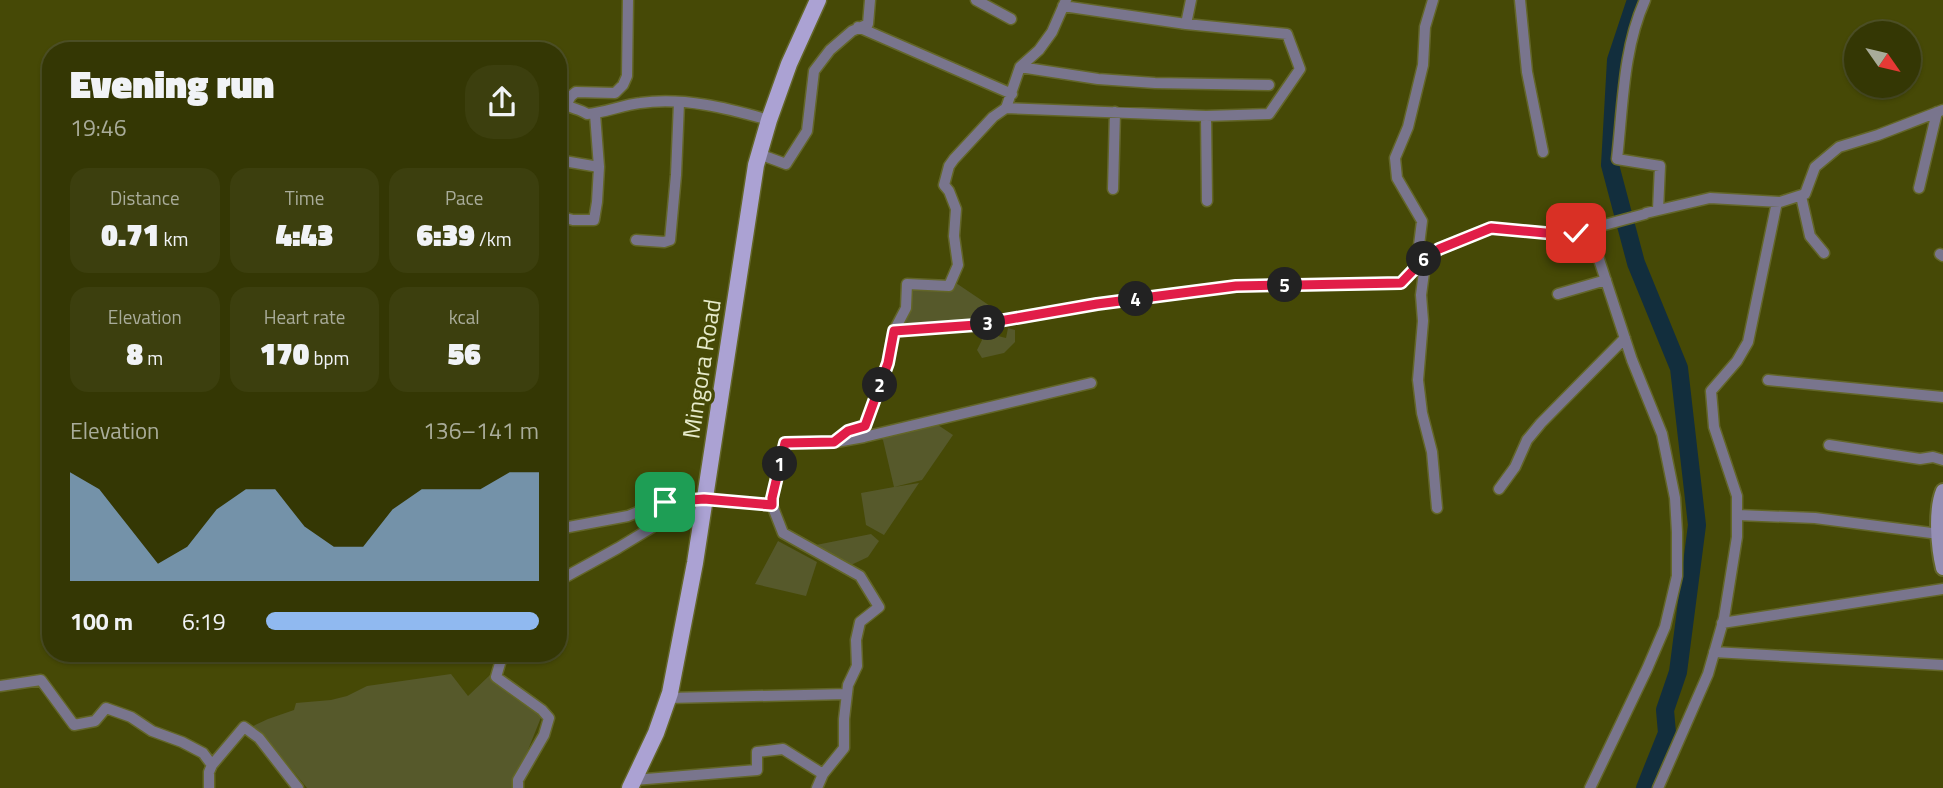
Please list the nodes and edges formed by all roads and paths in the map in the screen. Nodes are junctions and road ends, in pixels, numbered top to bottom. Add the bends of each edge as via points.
1 (628, 0) edge
2 (817, 0) edge
3 (870, 0) edge
4 (976, 0) edge
5 (1191, 0) edge
6 (1433, 0) edge
7 (1520, 0) edge
8 (1644, 0) edge
9 (1065, 3) edge
10 (1011, 19) dead end
11 (1186, 24) junction
12 (858, 27) junction
13 (1020, 67) junction
14 (1269, 85) dead end
15 (1012, 93) junction
16 (567, 103) edge
17 (680, 103) junction
18 (567, 106) edge
19 (1006, 108) junction
20 (1940, 111) edge
21 (1115, 112) junction
22 (595, 114) junction
23 (1206, 116) junction
24 (769, 120) junction
25 (1543, 152) dead end
26 (760, 154) junction
27 (567, 162) edge
28 (599, 167) junction
29 (1919, 188) dead end
30 (1113, 189) dead end
31 (1801, 196) junction
32 (1207, 201) dead end
33 (1777, 202) junction
34 (1658, 210) junction
35 (567, 218) edge
36 (1592, 228) junction
37 (636, 240) dead end
38 (1824, 253) dead end
39 (1426, 257) junction
40 (1605, 280) junction
41 (1558, 295) dead end
42 (894, 331) junction
43 (1625, 338) junction
44 (1768, 380) dead end
45 (1091, 383) dead end
46 (1943, 397) edge
47 (834, 442) junction
48 (1829, 445) dead end
49 (1943, 460) edge
50 (1499, 488) dead end
51 (1943, 491) edge
52 (704, 499) junction
53 (665, 502) junction
54 (772, 505) junction
55 (1437, 508) dead end
56 (1738, 514) junction
57 (567, 527) edge
58 (1939, 534) junction
59 (1943, 568) edge
60 (567, 576) edge
61 (1943, 589) edge
62 (1723, 623) junction
63 (1714, 652) junction
64 (500, 662) edge
65 (1943, 664) edge
66 (0, 686) edge
67 (847, 694) junction
68 (668, 698) junction
69 (212, 765) junction
70 (823, 774) junction
71 (632, 784) edge
72 (209, 788) edge
73 (298, 788) edge
74 (518, 788) edge
75 (817, 788) edge
76 (1590, 788) edge
77 (1658, 788) edge

1 - 16 street via 623,85 615,93 576,92
2 - 24 main road, Mingora Road
3 - 12 street via 868,23
4 - 10 street
5 - 11 street
6 - 39 street via 1425,27 1423,65 1408,127 1395,158 1396,178 1422,221 1419,245
7 - 25 street via 1527,72
8 - 34 street via 1629,51 1617,159 1660,166
9 - 11 street
9 - 13 street via 1052,32
11 - 23 street via 1287,34 1300,69 1269,114
12 - 15 street
12 - 26 street via 830,50 814,71 807,131 786,164
13 - 14 street via 1098,79
13 - 15 street
15 - 19 street
17 - 22 street via 640,103
17 - 24 street via 728,108
17 - 37 street via 670,240
18 - 22 street
19 - 21 street
19 - 42 street via 949,166 944,185 956,209 958,264 949,286 906,284 906,308
20 - 29 street
20 - 31 street via 1839,146 1815,167
21 - 23 street
21 - 30 street
22 - 28 street
23 - 32 street
24 - 26 main road, Mingora Road
26 - 52 main road, Mingora Road
27 - 28 street
28 - 35 street via 594,220
31 - 33 street
31 - 38 street via 1810,236
33 - 34 street via 1710,198
33 - 56 street via 1748,342 1711,391 1714,427 1737,496
34 - 36 street
36 - 39 street via 1567,235 1491,228
36 - 40 street
39 - 42 street via 1401,283 1236,286 976,325
39 - 55 street via 1418,380
40 - 41 street
40 - 43 street
42 - 47 street via 888,363 865,426
43 - 50 street via 1541,423
43 - 76 street via 1662,434 1670,469 1677,521 1677,576 1665,627
44 - 46 street
45 - 47 street
47 - 54 street via 785,443
48 - 49 street
51 - 58 main road
52 - 53 street
52 - 54 street
52 - 68 main road, Mingora Road
53 - 57 street via 628,516
53 - 60 street via 651,528
54 - 67 street via 783,533 860,576 879,607 860,621 857,666
56 - 58 street via 1815,518
56 - 62 street
58 - 59 main road
61 - 62 street
62 - 63 street
63 - 65 street
63 - 77 street
64 - 74 street via 496,677 549,718
66 - 69 street via 41,680 74,725 95,721 106,708 203,753
67 - 68 street
67 - 70 street via 844,748
68 - 71 main road, Mingora Road
69 - 72 street
69 - 73 street via 244,727 267,747
70 - 71 street via 783,749 757,752 757,770
70 - 75 street

